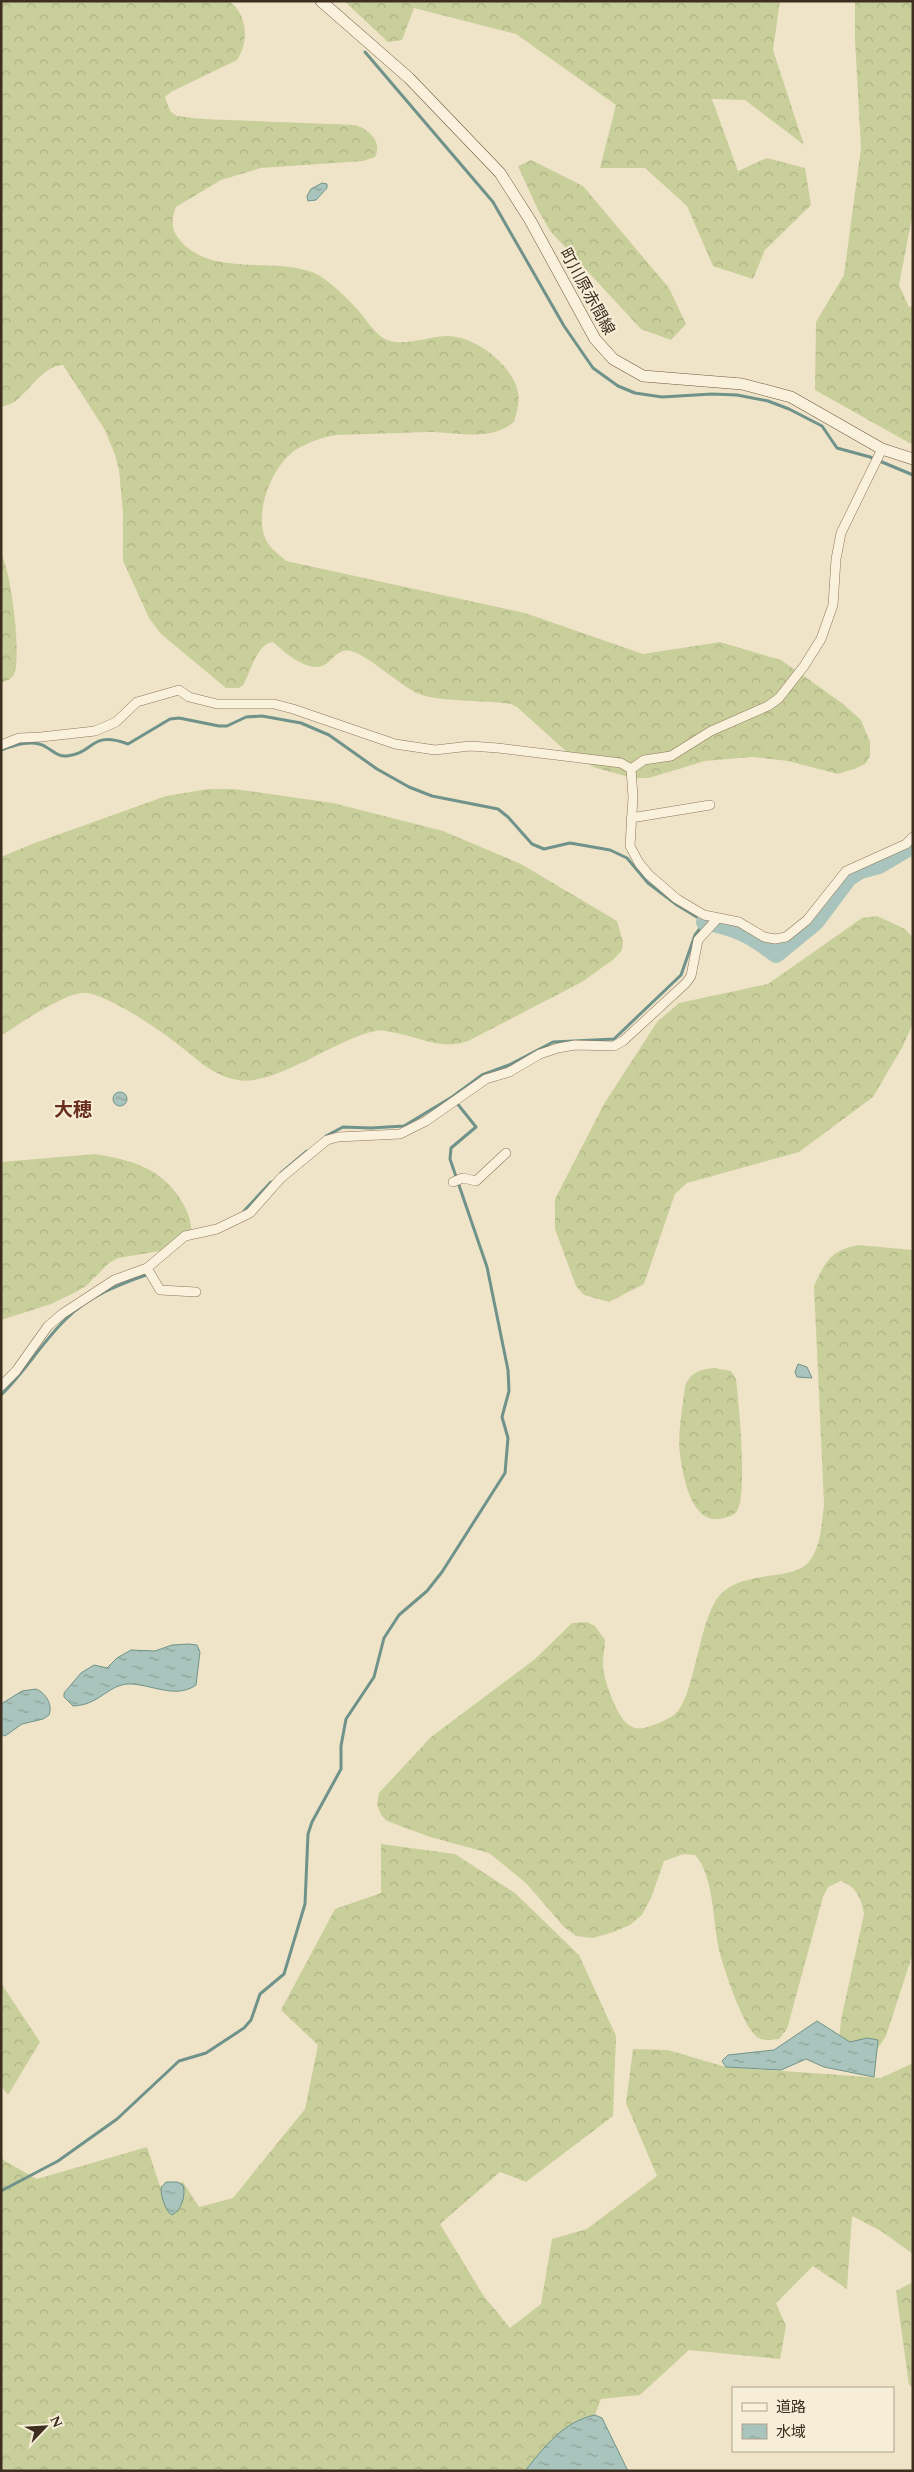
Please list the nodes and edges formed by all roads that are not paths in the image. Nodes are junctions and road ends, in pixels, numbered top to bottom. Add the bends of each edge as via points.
1 (321, 1) edge
2 (882, 449) junction
3 (913, 460) edge
4 (1, 745) edge
5 (631, 769) junction
6 (710, 805) dead end
7 (631, 818) junction
8 (913, 837) edge
9 (718, 918) junction
10 (506, 1153) dead end
11 (453, 1182) dead end
12 (147, 1268) junction
13 (196, 1292) dead end
14 (1, 1386) edge

1 - 2 main road, 町川原赤間線 via 409,78 500,174 530,220 595,339 613,359 643,376 742,384 791,397
2 - 3 main road, 町川原赤間線
2 - 5 street via 841,533 833,605 822,639 779,698 711,731 671,756 644,760
4 - 5 street via 19,738 95,730 116,722 137,702 179,690 189,697 217,704 274,704 395,744 435,750 470,746 498,748 607,760
5 - 7 street
6 - 7 street
7 - 9 street via 630,846 649,875 677,899 704,915
8 - 9 street via 906,844 846,871 807,920 786,937 764,937 739,922
9 - 12 street via 698,940 691,976 686,983 614,1046 575,1045 540,1054 509,1072 486,1079 426,1121 400,1134 327,1140 281,1178 250,1213 217,1228 185,1236
10 - 11 street via 476,1181 463,1178
12 - 13 street via 160,1290
12 - 14 street via 114,1280 56,1319

